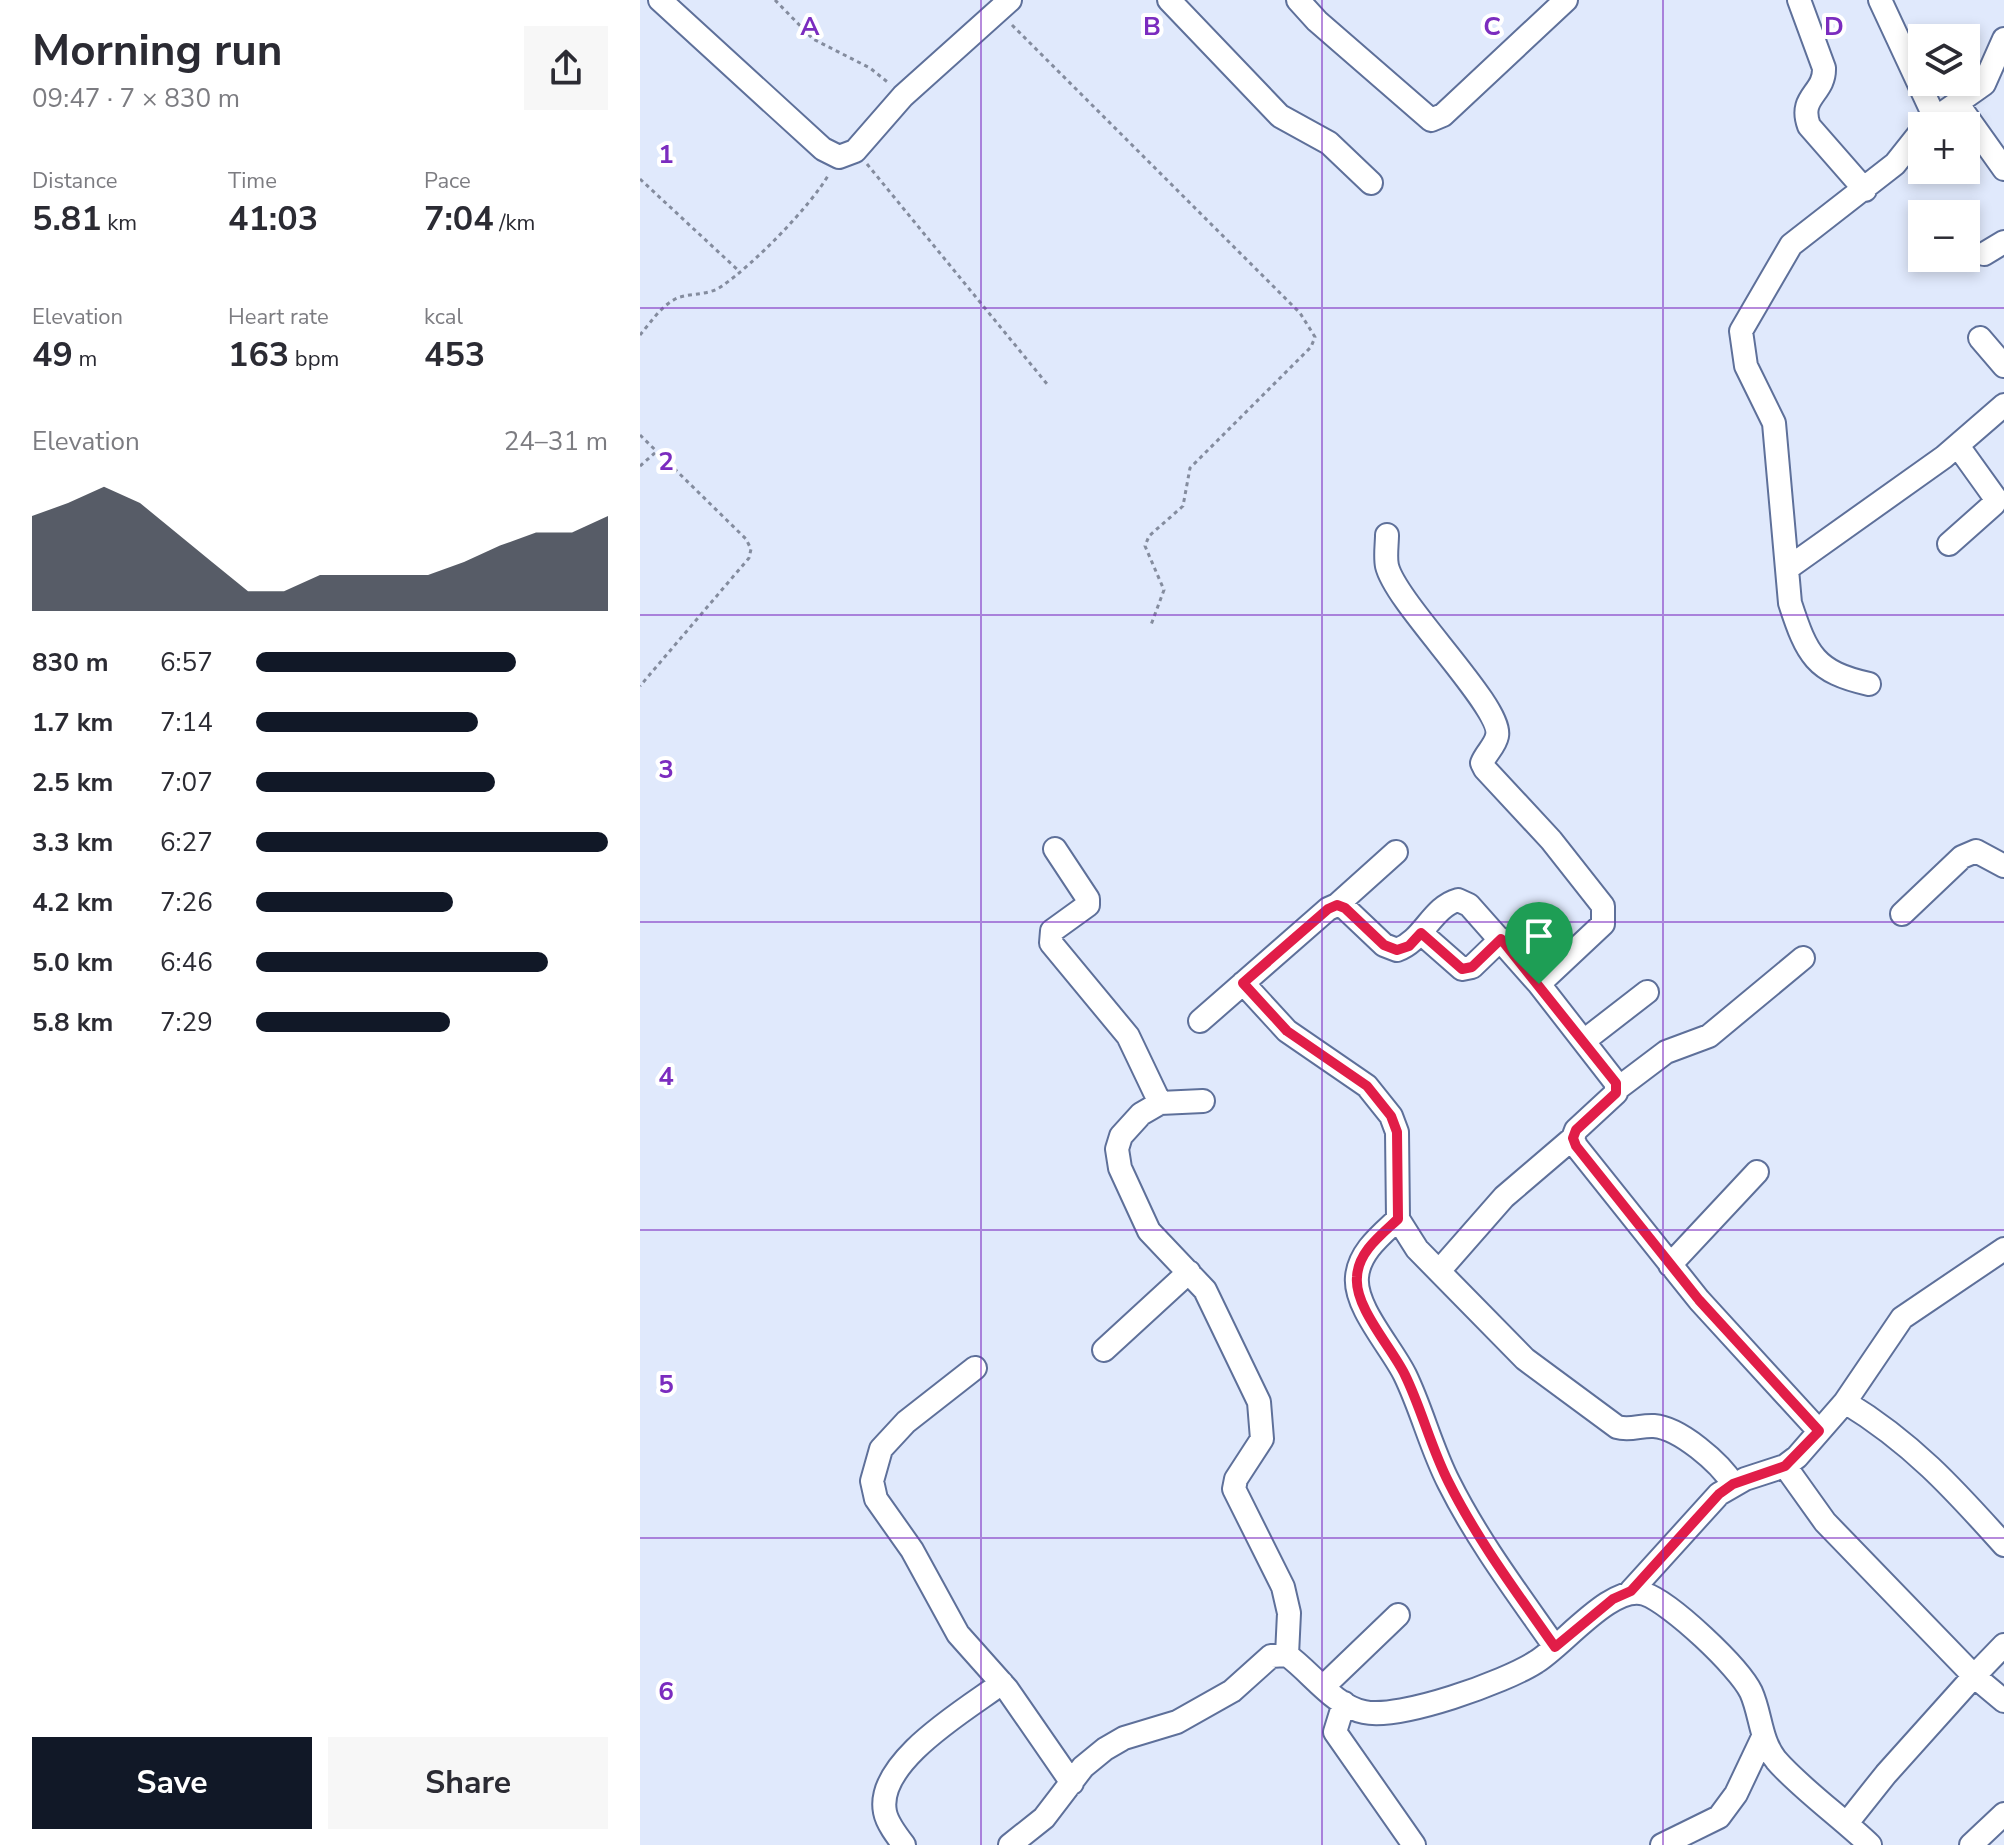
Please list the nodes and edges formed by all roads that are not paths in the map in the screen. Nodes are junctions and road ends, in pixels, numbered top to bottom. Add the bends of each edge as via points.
1 (660, 0) edge
2 (1169, 0) edge
3 (1298, 0) edge
4 (1566, 0) edge
5 (1799, 0) edge
6 (1880, 0) edge
7 (1004, 5) edge
8 (2004, 39) edge
9 (1994, 79) edge
10 (1957, 103) junction
11 (1922, 112) edge
12 (1944, 112) edge
13 (1908, 148) edge
14 (2004, 169) edge
15 (1371, 183) dead end
16 (1865, 190) junction
17 (2004, 242) edge
18 (1984, 254) dead end
19 (1980, 338) dead end
20 (2004, 366) edge
21 (2004, 405) edge
22 (1958, 446) junction
23 (1387, 535) dead end
24 (1949, 544) dead end
25 (1788, 568) junction
26 (1869, 684) dead end
27 (1055, 849) dead end
28 (1396, 852) dead end
29 (2004, 866) edge
30 (1337, 905) junction
31 (1902, 914) dead end
32 (1421, 933) junction
33 (1501, 939) junction
34 (1803, 958) dead end
35 (1243, 983) junction
36 (1539, 984) junction
37 (1647, 992) dead end
38 (1200, 1021) dead end
39 (1585, 1040) junction
40 (1617, 1089) junction
41 (1203, 1101) dead end
42 (1160, 1103) junction
43 (1573, 1138) junction
44 (1757, 1172) dead end
45 (1398, 1219) junction
46 (2004, 1249) edge
47 (1670, 1265) junction
48 (1439, 1271) junction
49 (1189, 1272) junction
50 (1104, 1350) dead end
51 (975, 1368) dead end
52 (1845, 1402) junction
53 (1819, 1431) junction
54 (1785, 1466) junction
55 (1733, 1484) junction
56 (2004, 1545) edge
57 (1631, 1591) junction
58 (1398, 1615) dead end
59 (2004, 1645) edge
60 (1555, 1647) junction
61 (1287, 1655) junction
62 (1974, 1676) junction
63 (1002, 1683) junction
64 (1324, 1686) junction
65 (2004, 1701) edge
66 (1344, 1703) junction
67 (1763, 1737) junction
68 (1072, 1783) junction
69 (2004, 1814) edge
70 (1847, 1823) junction
71 (904, 1845) edge
72 (1010, 1845) edge
73 (1414, 1845) edge
74 (1662, 1845) edge
75 (1870, 1845) edge
76 (1971, 1845) edge

1 - 7 street via 823,149 847,154
2 - 15 street via 1280,116 1329,143
3 - 4 street via 1431,120 1443,115
5 - 16 street via 1825,76 1805,106 1805,115
6 - 11 street
8 - 9 street
9 - 10 street
10 - 12 street
10 - 14 street
13 - 16 street
16 - 25 street via 1791,245 1741,331 1746,366 1774,423
17 - 18 street
19 - 20 street
21 - 22 street
22 - 24 street via 1996,499
22 - 25 street
23 - 36 street via 1387,566 1399,588 1497,728 1482,763 1485,769 1603,906 1603,924
25 - 26 street via 1790,603 1819,664 1837,677
27 - 42 street via 1088,905 1052,931 1051,943 1128,1036
28 - 30 street
29 - 31 street via 1976,851 1962,857
30 - 32 street via 1397,950
30 - 35 street
32 - 33 street via 1462,969 1472,967
32 - 33 street via 1448,903 1458,900
33 - 36 street
34 - 40 street via 1709,1036 1666,1052
35 - 38 street
35 - 45 street via 1287,1031 1367,1086 1391,1116 1397,1132
36 - 39 street
37 - 39 street
39 - 40 street
40 - 43 street
41 - 42 street
42 - 49 street via 1121,1136 1120,1168 1149,1231
43 - 47 street
43 - 48 street via 1504,1197
44 - 47 street
45 - 48 street
45 - 60 street via 1359,1264 1360,1298 1404,1372 1433,1450 1470,1524
46 - 52 street via 1902,1318
47 - 53 street
48 - 55 street via 1525,1359 1617,1427 1651,1425 1670,1431 1712,1458
49 - 50 street
49 - 61 street via 1218,1310 1259,1402 1262,1439 1234,1489 1283,1587 1289,1613
51 - 63 street via 892,1436 881,1449 872,1481 885,1514 912,1550 958,1634
52 - 53 street
52 - 56 street via 1909,1445
53 - 54 street
54 - 55 street
54 - 62 street via 1825,1522
55 - 57 street via 1703,1509
57 - 60 street via 1613,1599
57 - 67 street via 1663,1605 1735,1669 1749,1689
58 - 64 street
59 - 62 street
60 - 66 street via 1514,1674 1434,1703 1384,1714
61 - 64 street
61 - 68 street via 1271,1656 1232,1691 1177,1722 1105,1749
62 - 65 street
62 - 70 street
63 - 68 street
63 - 71 street via 906,1757 893,1773 885,1813
64 - 66 street
66 - 73 street via 1335,1732
67 - 70 street via 1777,1761
67 - 74 street via 1719,1817
68 - 72 street via 1044,1818
69 - 76 street
70 - 75 street

